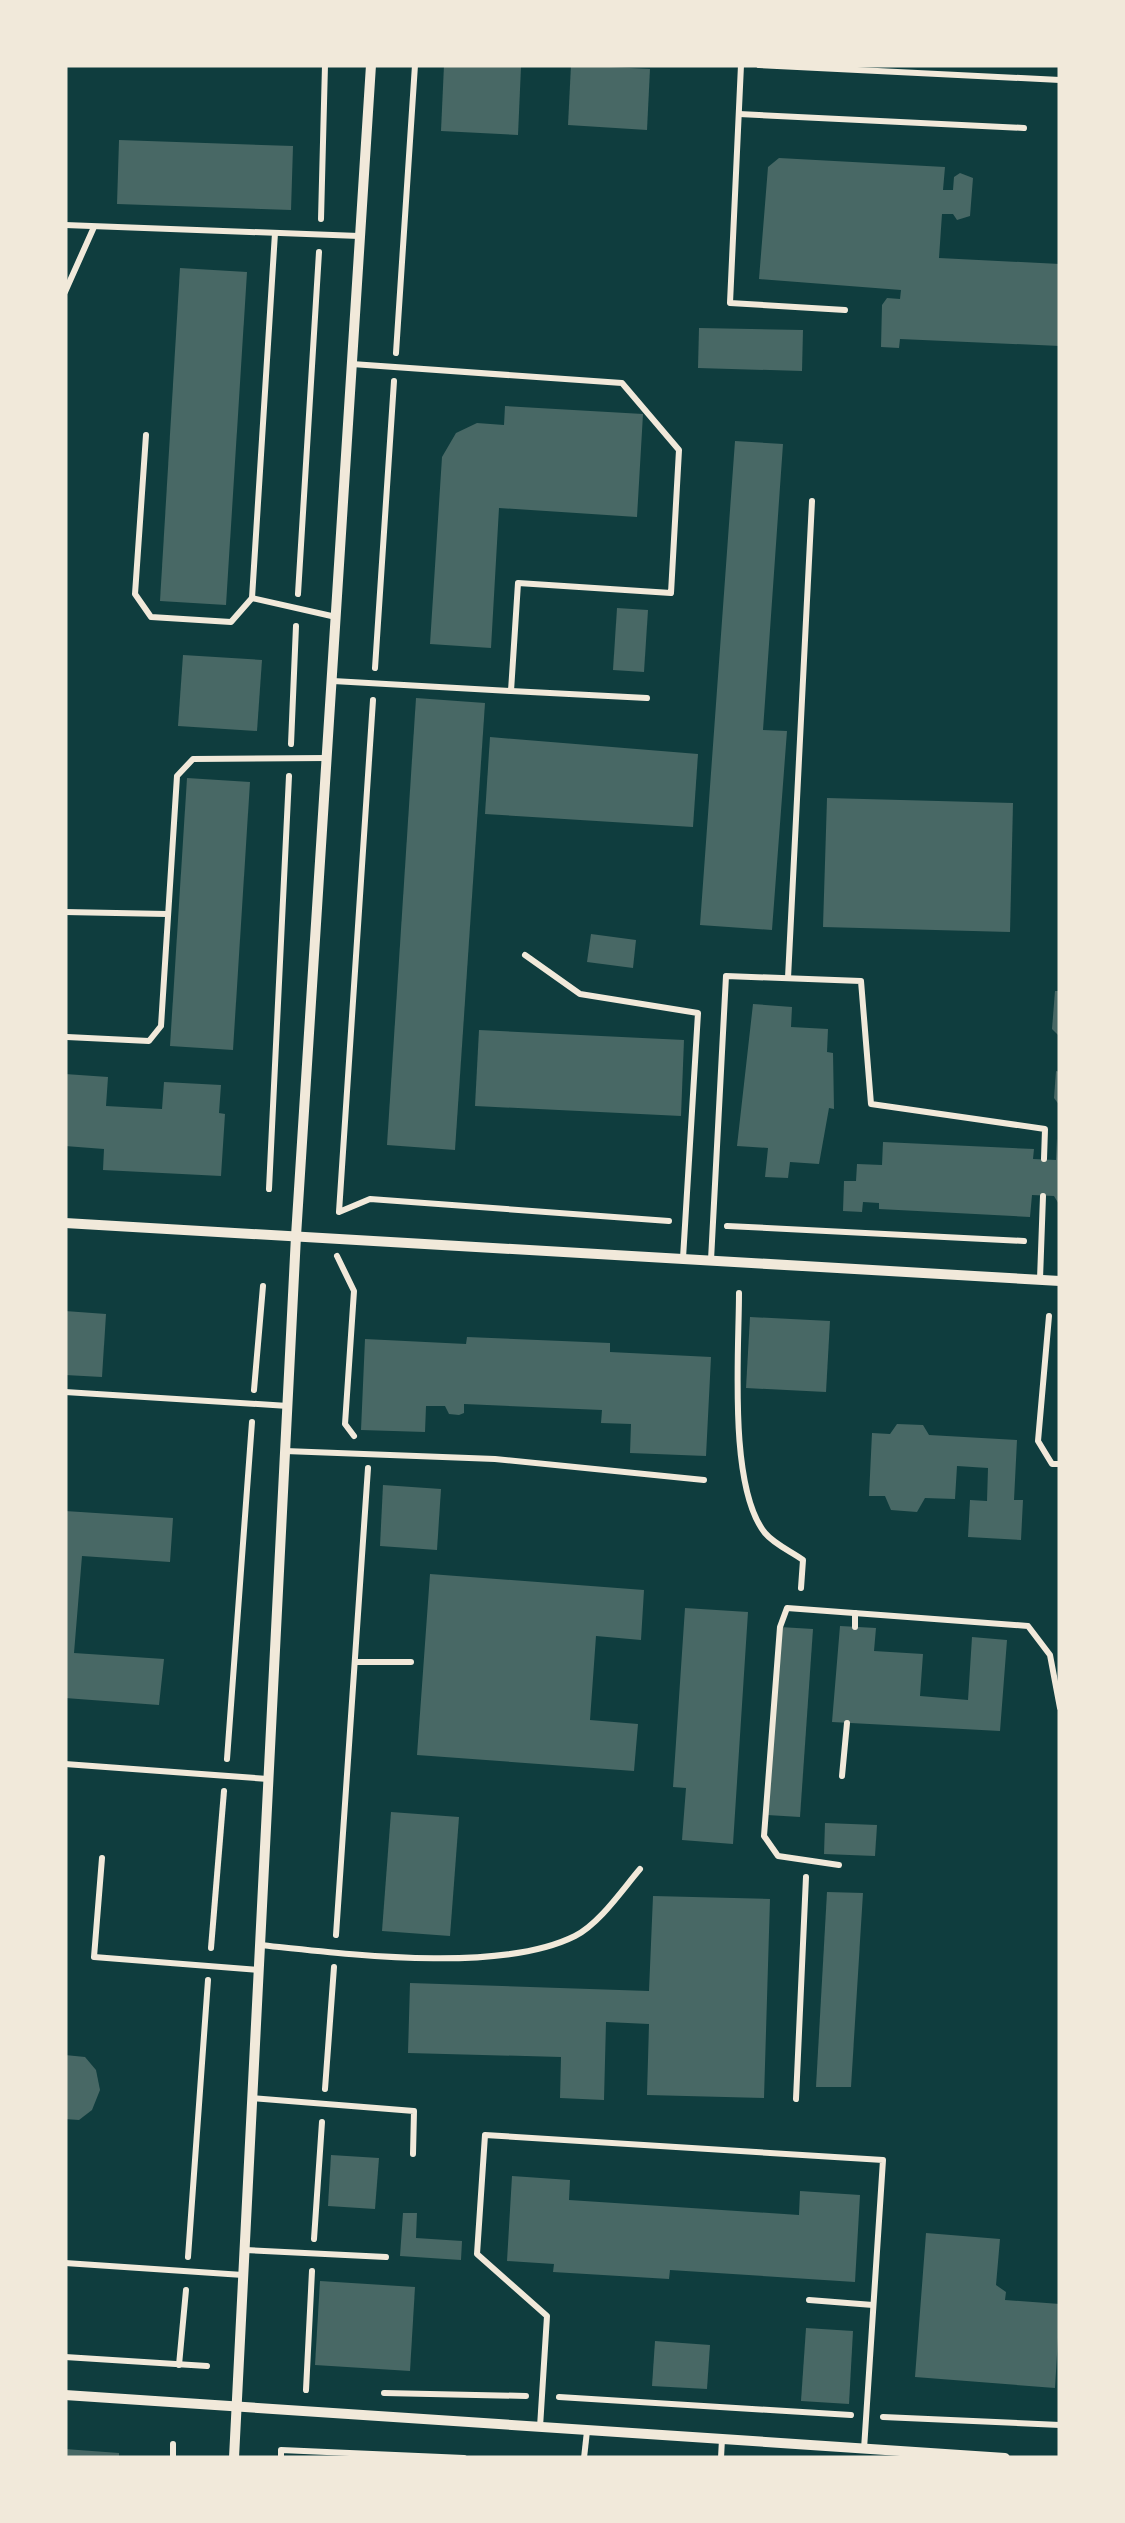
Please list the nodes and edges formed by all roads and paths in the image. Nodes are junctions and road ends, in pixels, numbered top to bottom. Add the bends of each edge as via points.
1 (325, 65) edge
2 (370, 65) edge
3 (415, 65) edge
4 (744, 65) edge
5 (1060, 80) edge
6 (739, 114) junction
7 (1024, 128) dead end
8 (65, 226) edge
9 (94, 226) junction
10 (275, 233) junction
11 (320, 234) junction
12 (360, 236) junction
13 (65, 292) edge
14 (845, 310) dead end
15 (352, 364) junction
16 (395, 367) junction
17 (146, 435) dead end
18 (812, 501) dead end
19 (252, 598) junction
20 (298, 608) junction
21 (336, 617) junction
22 (332, 681) junction
23 (374, 683) junction
24 (510, 691) junction
25 (647, 698) dead end
26 (290, 758) junction
27 (326, 758) junction
28 (65, 912) edge
29 (167, 914) junction
30 (525, 955) dead end
31 (788, 978) junction
32 (67, 1037) edge
33 (1044, 1159) dead end
34 (269, 1189) dead end
35 (1043, 1196) dead end
36 (338, 1212) dead end
37 (65, 1223) edge
38 (296, 1236) junction
39 (337, 1255) dead end
40 (683, 1258) junction
41 (711, 1260) junction
42 (1040, 1279) junction
43 (1060, 1280) edge
44 (263, 1286) dead end
45 (739, 1293) dead end
46 (1049, 1316) dead end
47 (65, 1392) edge
48 (253, 1404) junction
49 (288, 1406) junction
50 (285, 1450) junction
51 (369, 1454) junction
52 (1060, 1464) edge
53 (704, 1480) dead end
54 (801, 1588) dead end
55 (856, 1613) junction
56 (854, 1627) dead end
57 (355, 1662) junction
58 (411, 1662) dead end
59 (1060, 1708) edge
60 (846, 1723) dead end
61 (65, 1764) edge
62 (842, 1776) dead end
63 (225, 1777) junction
64 (269, 1780) junction
65 (102, 1858) dead end
66 (806, 1861) junction
67 (839, 1865) dead end
68 (640, 1869) dead end
69 (260, 1946) junction
70 (335, 1952) junction
71 (209, 1966) junction
72 (259, 1970) junction
73 (252, 2098) junction
74 (796, 2099) dead end
75 (324, 2104) junction
76 (413, 2154) dead end
77 (245, 2250) junction
78 (313, 2253) junction
79 (386, 2257) dead end
80 (65, 2263) edge
81 (187, 2271) junction
82 (243, 2275) junction
83 (809, 2300) dead end
84 (873, 2304) junction
85 (65, 2357) edge
86 (179, 2365) junction
87 (207, 2366) dead end
88 (323, 2391) dead end
89 (382, 2392) dead end
90 (65, 2395) edge
91 (542, 2396) junction
92 (237, 2407) junction
93 (866, 2416) junction
94 (1060, 2425) edge
95 (540, 2427) junction
96 (587, 2430) junction
97 (722, 2439) junction
98 (173, 2444) dead end
99 (864, 2448) junction
100 (172, 2458) edge
101 (234, 2458) edge
102 (281, 2458) edge
103 (464, 2458) edge
104 (584, 2458) edge
105 (721, 2458) edge
106 (1004, 2458) edge

1 - 11 path
2 - 12 street
3 - 16 path
4 - 5 path
4 - 6 lane
6 - 7 lane
6 - 14 lane via 730,304
8 - 9 lane
9 - 10 lane
9 - 13 lane
10 - 11 lane
10 - 19 lane
11 - 12 lane
11 - 20 path
12 - 15 street
15 - 16 lane
15 - 21 street
16 - 23 path
16 - 24 lane via 622,383 679,450 671,593 518,583
17 - 19 lane via 136,594 150,617 230,622
18 - 31 lane
19 - 20 lane
20 - 21 lane
20 - 26 path
21 - 22 street
22 - 23 lane
22 - 27 street
23 - 24 lane
23 - 36 path
24 - 25 lane
26 - 27 lane
26 - 29 lane via 193,759 177,776
26 - 34 path
27 - 38 street
28 - 29 lane
29 - 32 lane via 162,1026 149,1041
30 - 40 lane via 580,994 698,1013
31 - 33 lane via 861,981 870,1104 1046,1129
31 - 41 lane via 726,976
35 - 42 lane
37 - 38 street
38 - 40 street
38 - 49 street
39 - 51 path via 354,1290 344,1424
40 - 41 street
41 - 42 street
42 - 43 street
44 - 48 path
45 - 54 path via 738,1420 748,1496 765,1533 804,1560
46 - 52 path via 1038,1441 1052,1464
47 - 48 lane
48 - 49 lane
48 - 63 path
49 - 50 street
50 - 51 lane
50 - 64 street
51 - 53 lane
51 - 57 path
55 - 56 lane
55 - 59 lane via 1028,1626 1050,1655
55 - 66 lane via 787,1608 780,1627 764,1836 778,1856
57 - 58 path
57 - 70 path
60 - 62 lane
61 - 63 lane
63 - 64 lane
63 - 71 path
64 - 69 street
65 - 71 lane via 94,1957
66 - 67 lane
66 - 74 path
68 - 70 lane via 580,1934 536,1952
69 - 70 lane
69 - 72 street
70 - 75 path
71 - 72 lane
71 - 81 path
72 - 73 street
73 - 75 lane
73 - 77 street
75 - 76 lane via 414,2111
75 - 78 path
77 - 78 lane
77 - 82 street
78 - 79 lane
78 - 88 path via 303,2390
80 - 81 lane
81 - 82 lane
81 - 86 path
82 - 92 street
83 - 84 lane
84 - 91 lane via 883,2160 484,2135 477,2254 547,2316
84 - 93 lane
85 - 86 path
86 - 87 path
89 - 91 path
90 - 92 street
91 - 93 path
91 - 95 lane
92 - 95 street
92 - 101 street
93 - 94 path
93 - 99 lane
95 - 96 street
96 - 97 street
96 - 104 lane
97 - 99 street
97 - 105 lane
98 - 100 path
99 - 106 street
102 - 103 path via 282,2450

